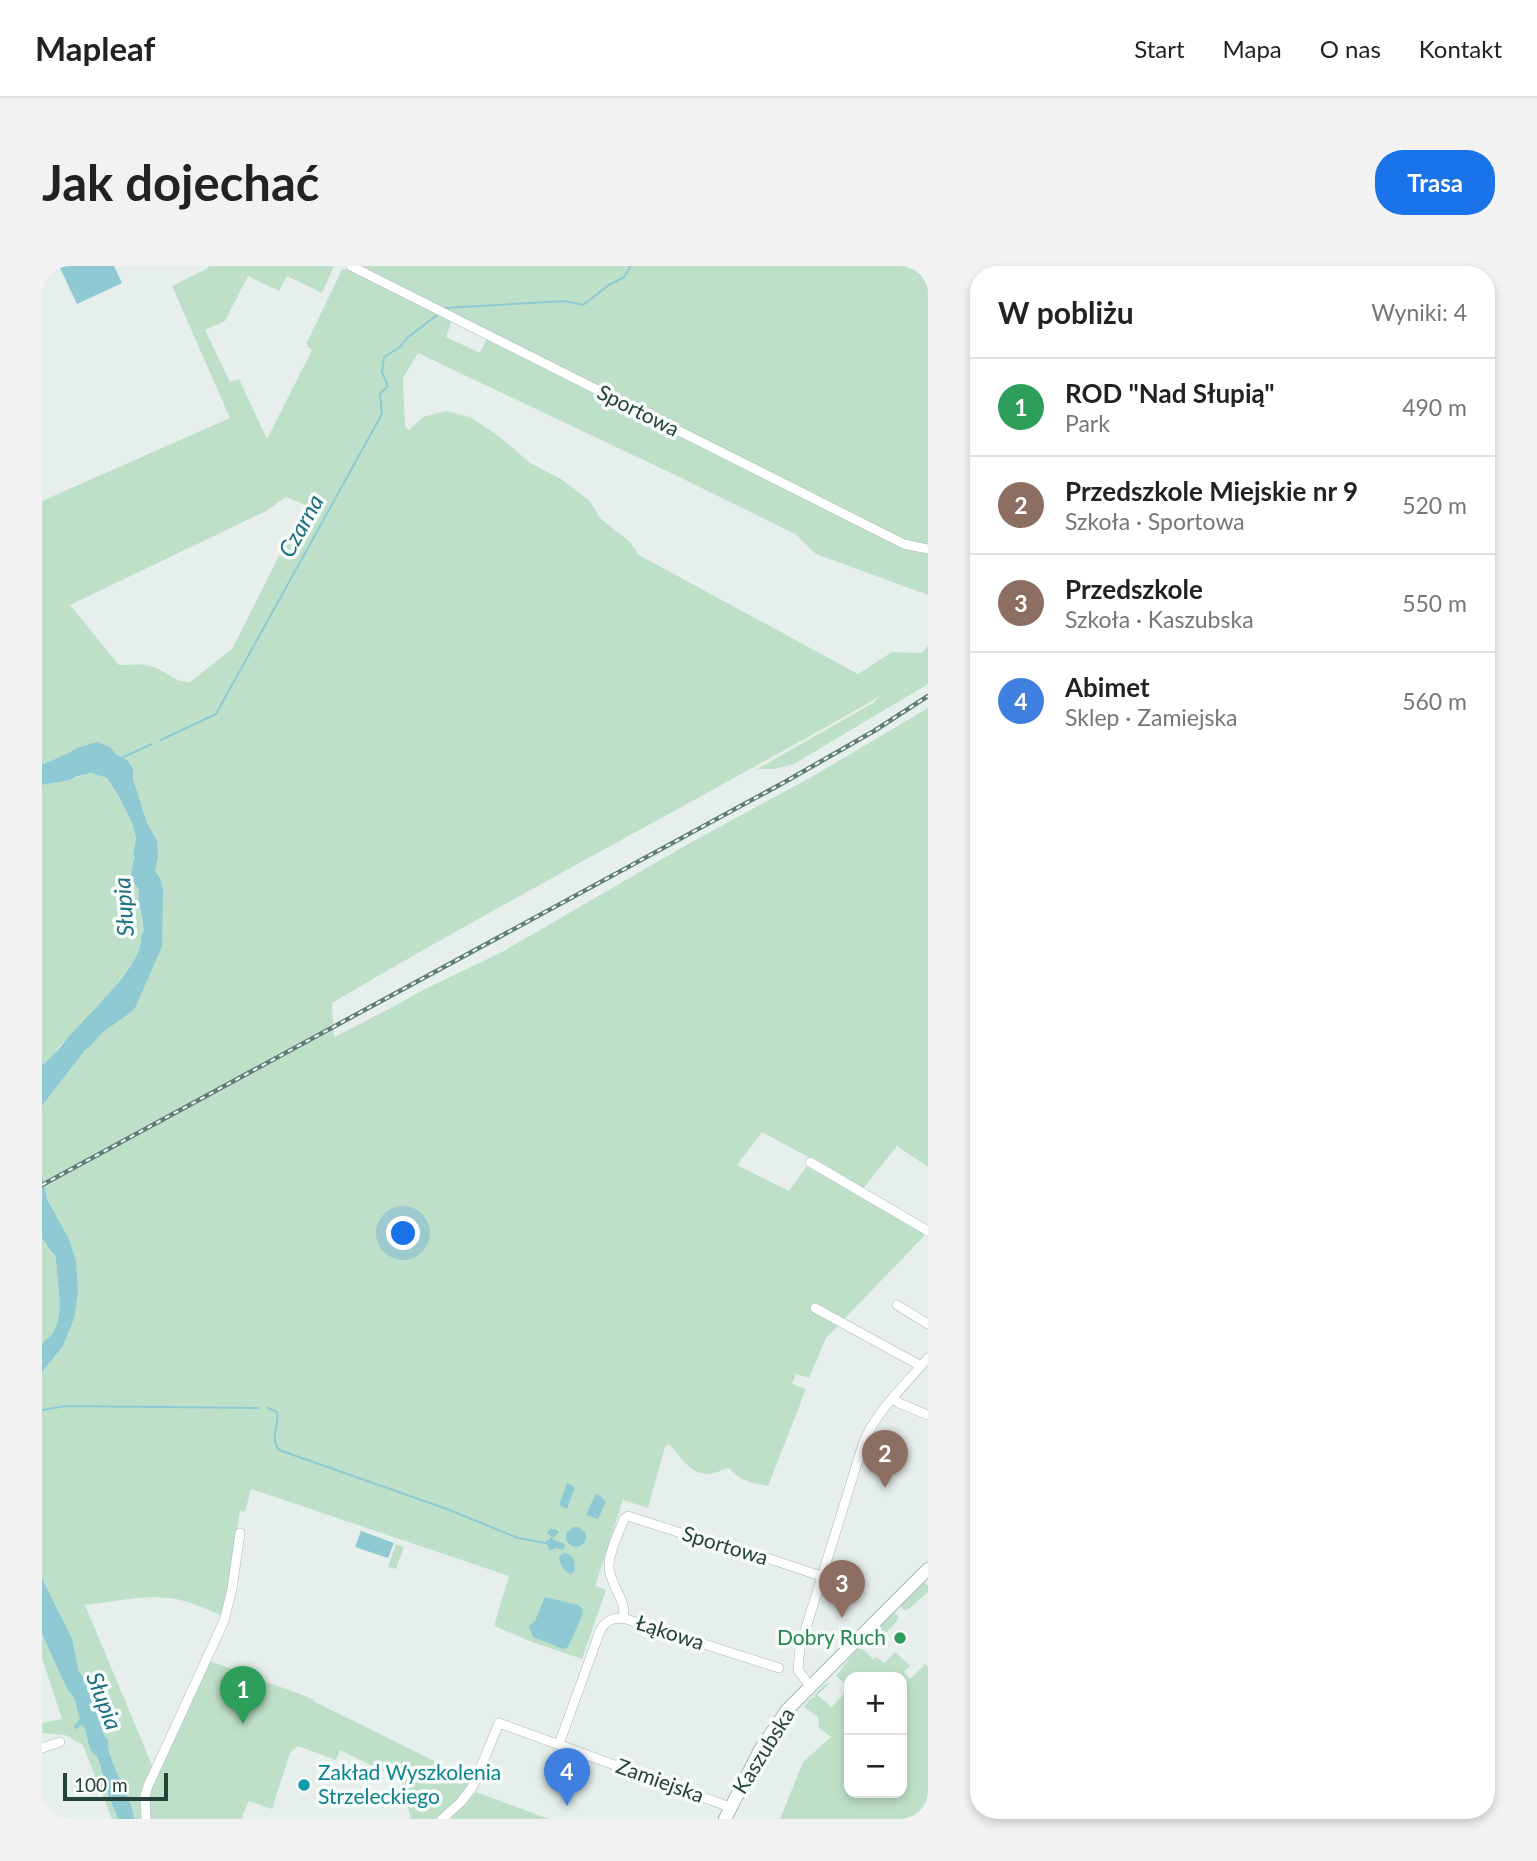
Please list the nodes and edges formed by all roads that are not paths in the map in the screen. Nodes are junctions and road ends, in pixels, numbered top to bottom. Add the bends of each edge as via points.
1 (351, 266) edge
2 (928, 549) edge
3 (810, 1162) dead end
4 (928, 1231) edge
5 (897, 1306) dead end
6 (815, 1308) dead end
7 (928, 1324) edge
8 (925, 1362) edge
9 (893, 1398) junction
10 (928, 1415) edge
11 (240, 1533) dead end
12 (928, 1569) edge
13 (821, 1576) junction
14 (623, 1618) junction
15 (779, 1668) dead end
16 (810, 1686) junction
17 (60, 1742) dead end
18 (559, 1744) junction
19 (42, 1748) edge
20 (727, 1813) edge
21 (146, 1819) edge
22 (442, 1819) edge

1 - 2 street, Sportowa via 904,544
3 - 4 street
5 - 7 street
6 - 8 street
8 - 9 street
9 - 10 street
9 - 13 street via 867,1434
11 - 21 street via 223,1621 148,1786
12 - 16 main road, Kaszubska
13 - 14 street, Sportowa via 628,1516 608,1568 625,1611
13 - 16 street via 797,1659 798,1670
14 - 15 street, Łąkowa
14 - 18 street, Łąkowa via 611,1619 600,1631
16 - 20 main road, Kaszubska via 760,1750
17 - 19 street
18 - 20 street, Zamiejska
18 - 22 street, Zamiejska via 499,1723 473,1786

